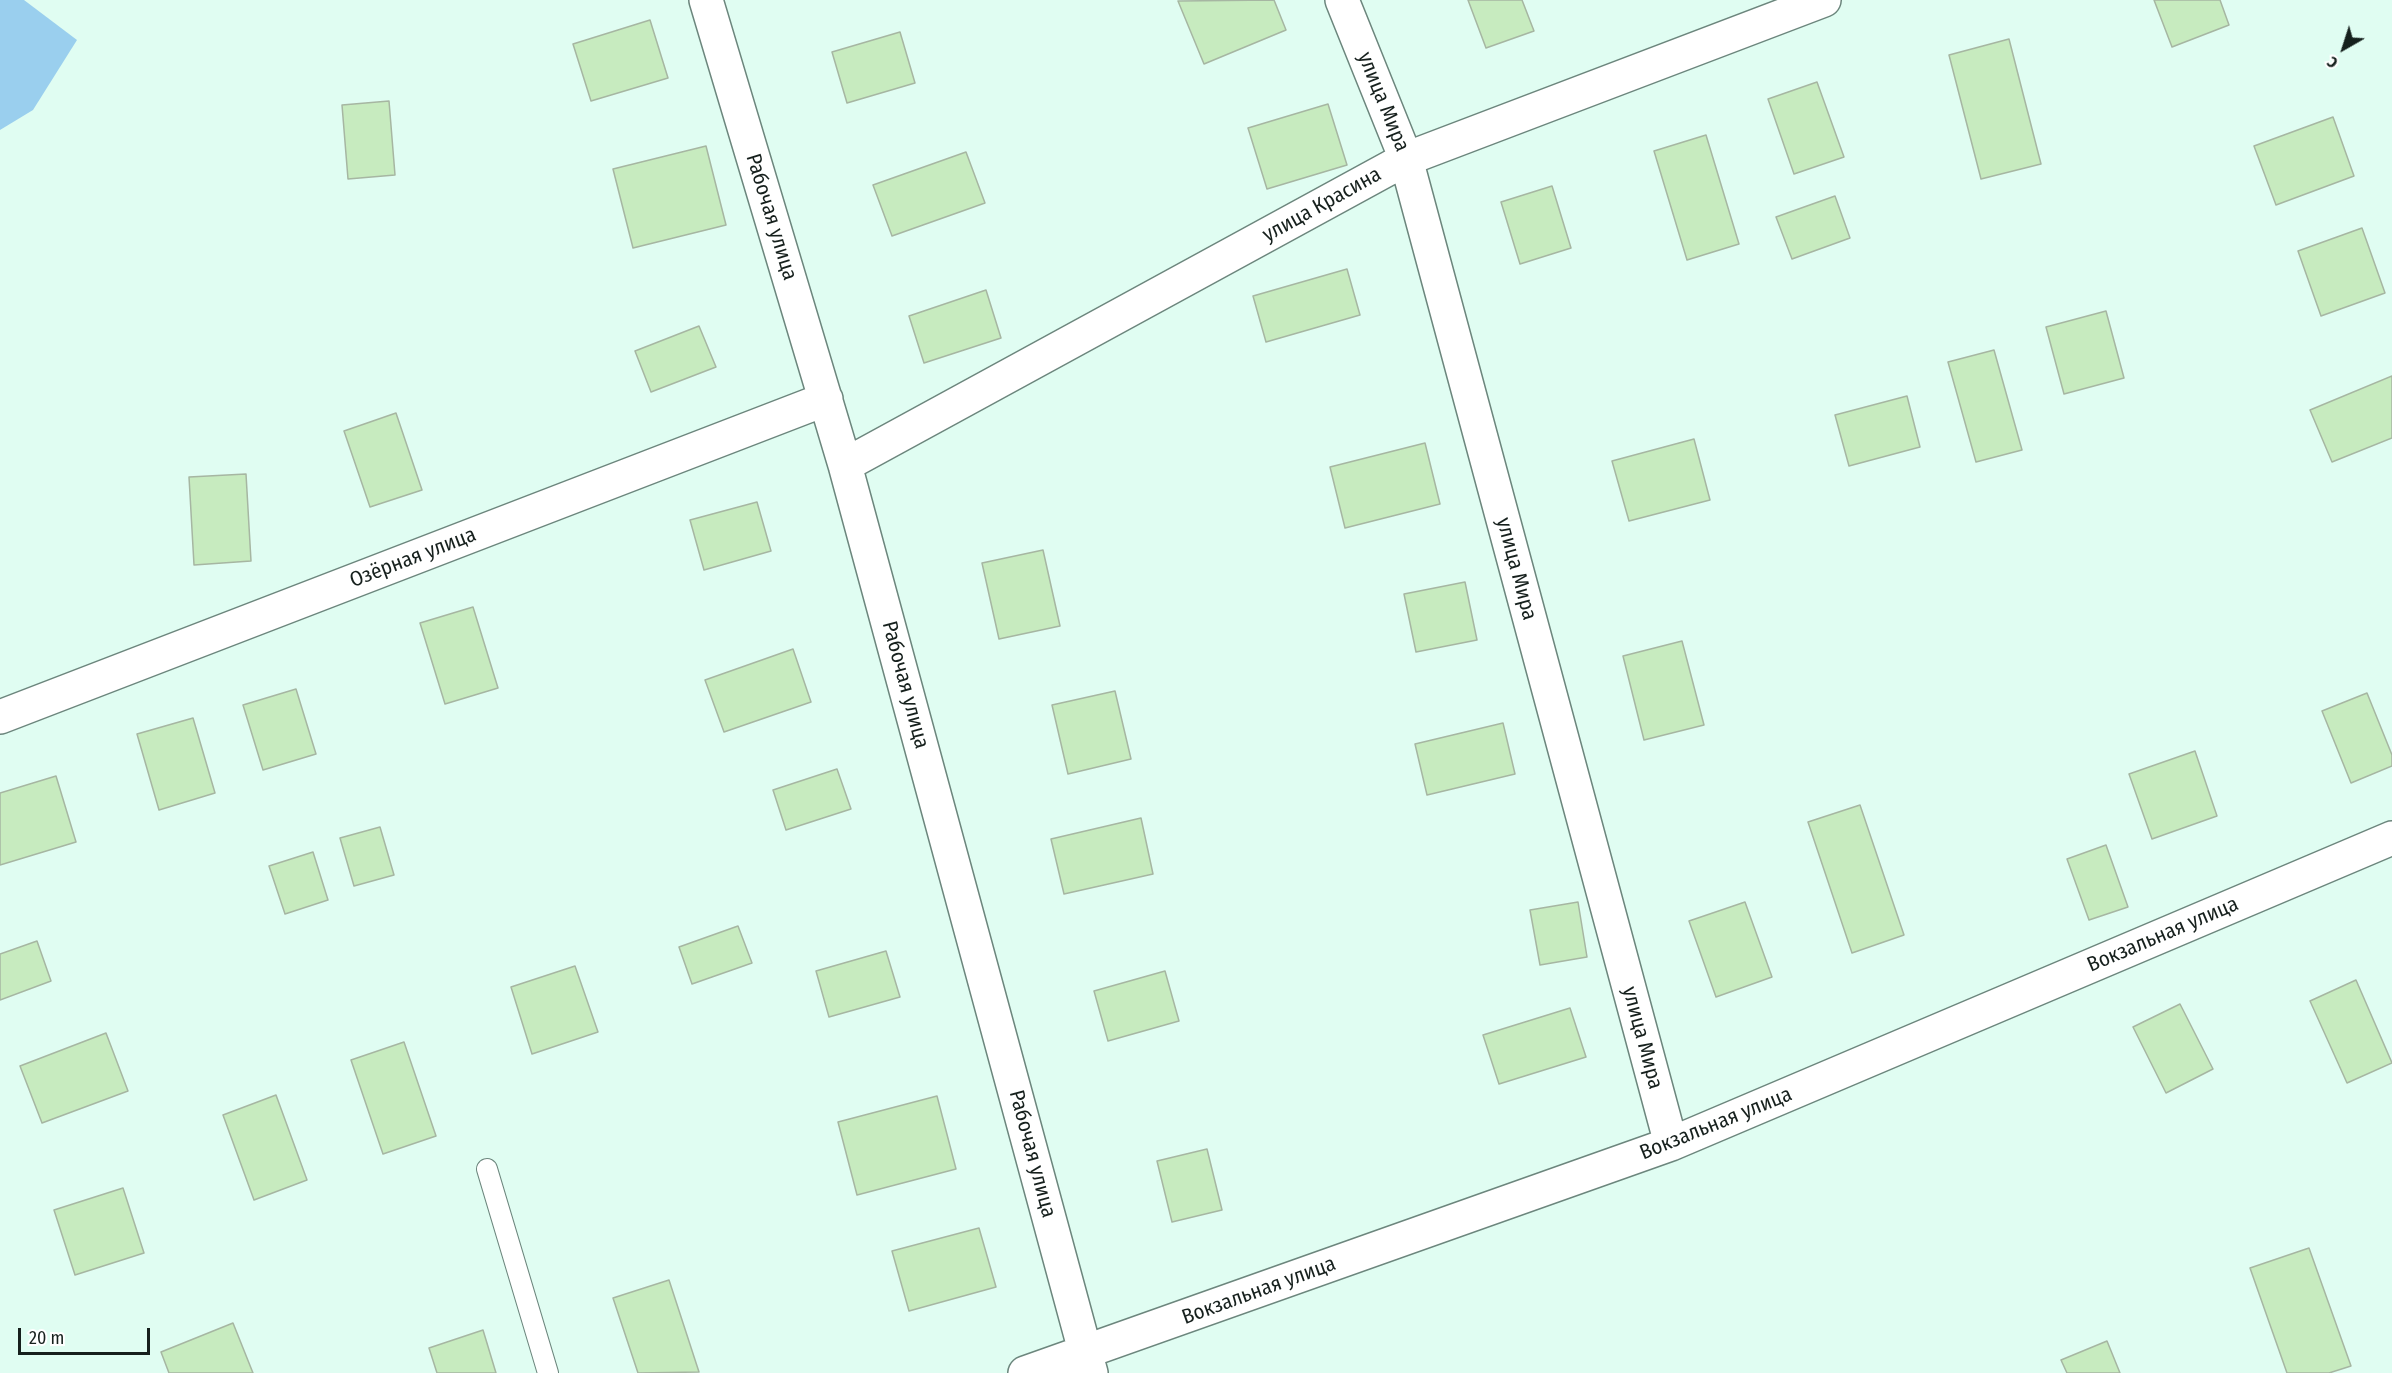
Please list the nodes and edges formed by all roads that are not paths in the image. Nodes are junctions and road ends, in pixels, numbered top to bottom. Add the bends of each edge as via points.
1 (706, 0) edge
2 (1342, 0) edge
3 (1824, 0) edge
4 (1406, 159) junction
5 (826, 399) junction
6 (845, 465) junction
7 (0, 717) edge
8 (2392, 838) edge
9 (1671, 1144) junction
10 (487, 1169) dead end
11 (1088, 1363) edge
12 (548, 1373) edge
13 (1025, 1373) edge

1 - 5 street, Рабочая улица
2 - 4 street, улица Мира
3 - 4 street, улица Красина
4 - 6 street, улица Красина
4 - 9 street, улица Мира
5 - 6 street, Рабочая улица
5 - 7 street, Озёрная улица
6 - 11 street, Рабочая улица
8 - 9 street, Вокзальная улица
9 - 11 street, Вокзальная улица
10 - 12 lane
11 - 13 street, Вокзальная улица

